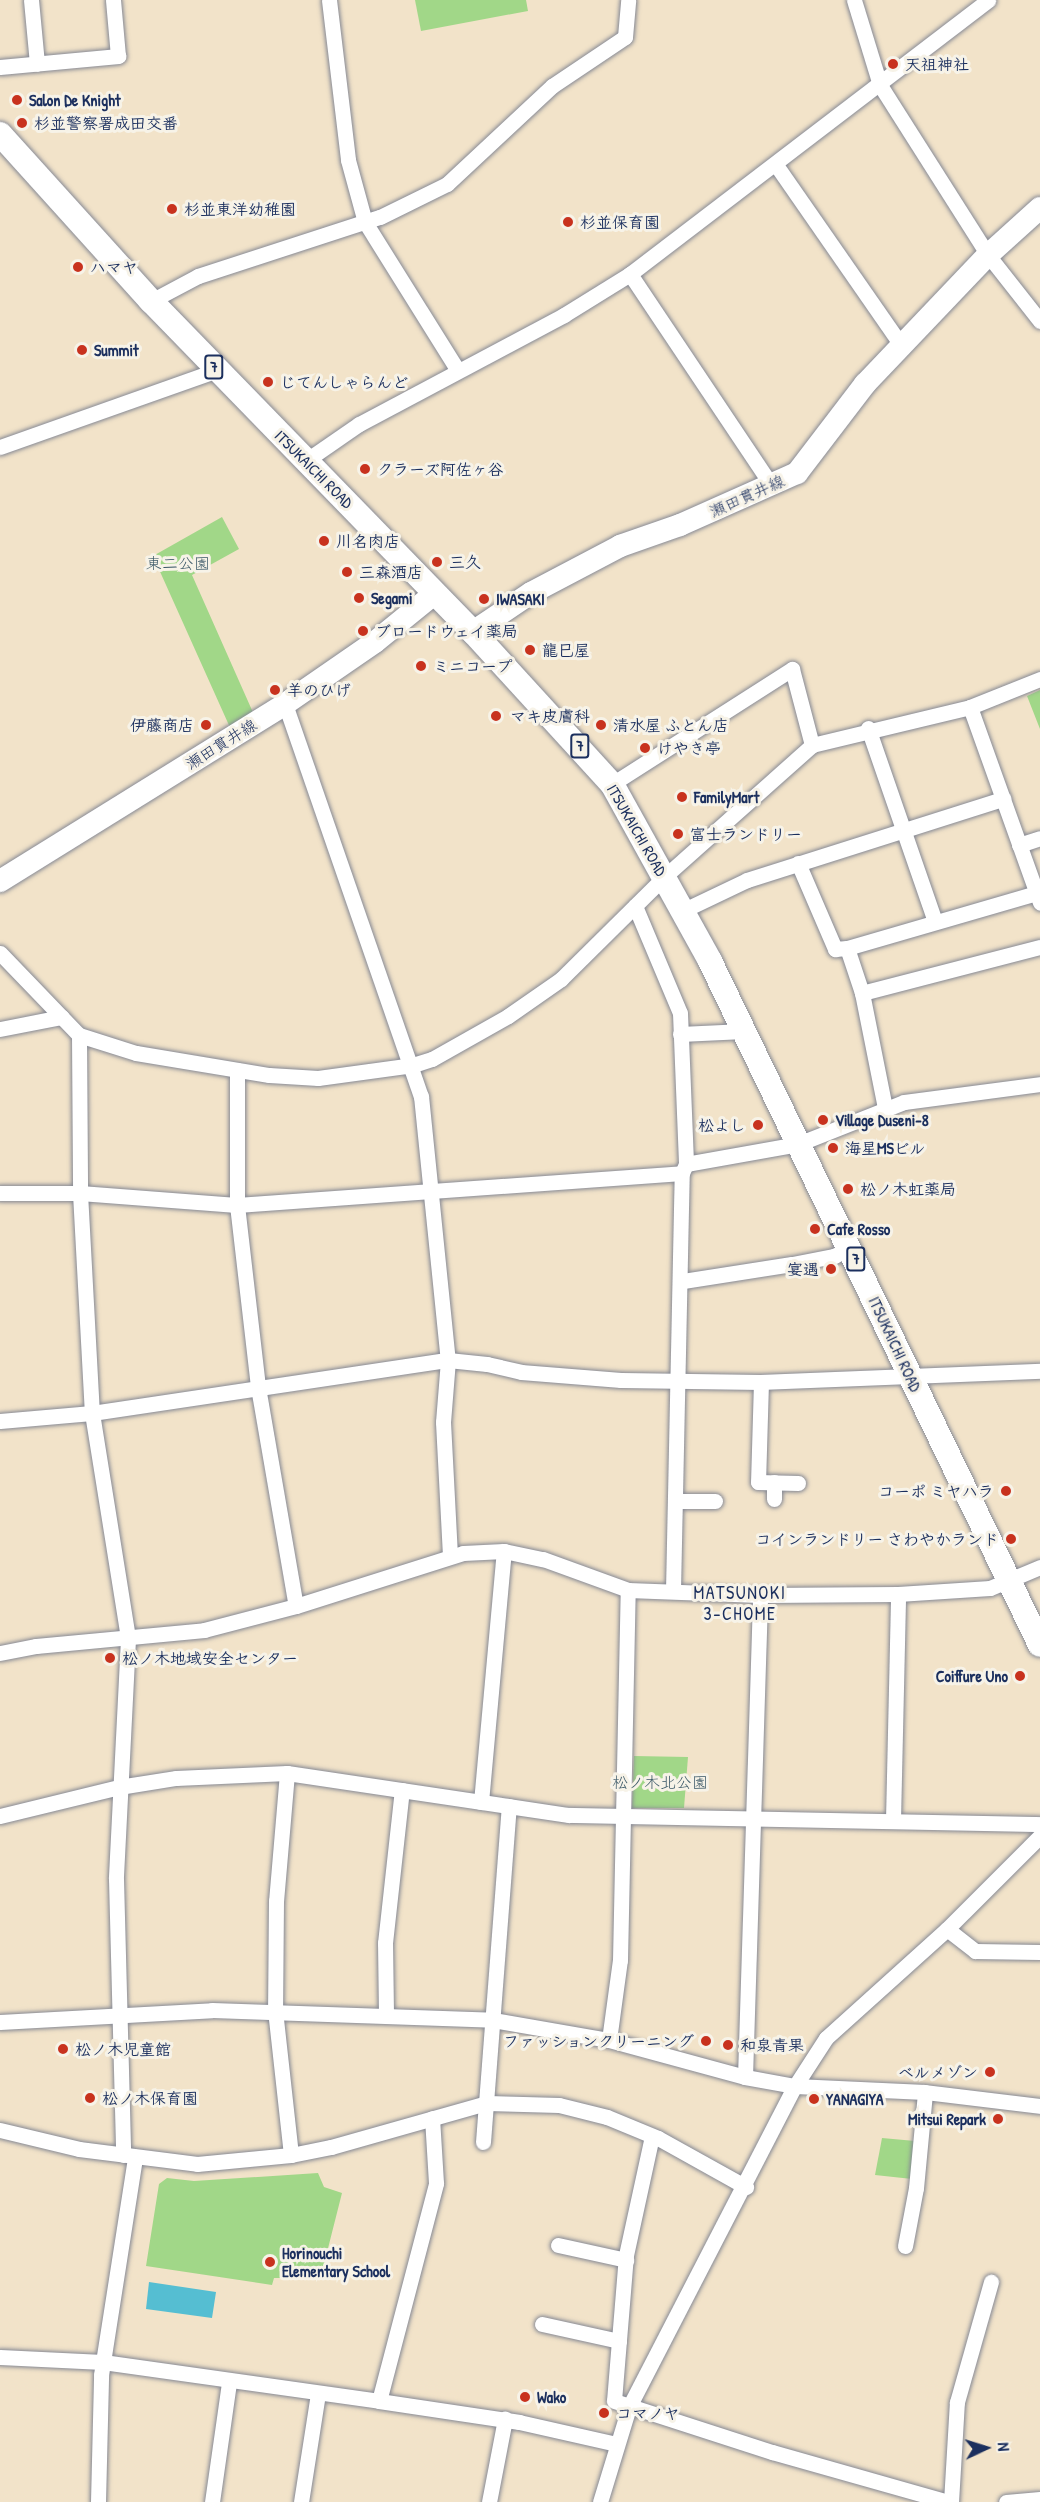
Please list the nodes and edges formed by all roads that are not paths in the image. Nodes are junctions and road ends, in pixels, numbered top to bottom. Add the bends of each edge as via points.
1 (31, 0) edge
2 (113, 0) edge
3 (329, 0) edge
4 (628, 0) edge
5 (854, 0) edge
6 (988, 0) edge
7 (37, 64) junction
8 (0, 67) edge
9 (880, 85) junction
10 (0, 134) edge
11 (776, 165) junction
12 (1040, 208) edge
13 (365, 222) junction
14 (988, 255) junction
15 (630, 274) junction
16 (151, 301) junction
17 (1040, 321) edge
18 (902, 346) junction
19 (457, 369) junction
20 (218, 370) junction
21 (0, 447) edge
22 (308, 460) junction
23 (772, 486) junction
24 (434, 594) junction
25 (473, 632) junction
26 (1040, 679) edge
27 (285, 704) junction
28 (970, 707) junction
29 (868, 728) junction
30 (812, 745) junction
31 (612, 784) junction
32 (1003, 799) junction
33 (903, 830) junction
34 (1040, 838) edge
35 (1019, 845) junction
36 (798, 863) junction
37 (664, 877) junction
38 (0, 881) edge
39 (1038, 898) edge
40 (635, 906) junction
41 (682, 911) junction
42 (935, 922) junction
43 (1040, 947) edge
44 (848, 948) junction
45 (0, 953) edge
46 (862, 993) junction
47 (62, 1017) junction
48 (0, 1029) edge
49 (744, 1031) junction
50 (680, 1034) junction
51 (78, 1035) junction
52 (413, 1065) junction
53 (237, 1070) junction
54 (1040, 1084) edge
55 (885, 1108) junction
56 (798, 1144) junction
57 (684, 1169) junction
58 (0, 1193) edge
59 (80, 1193) junction
60 (432, 1194) junction
61 (237, 1205) junction
62 (850, 1248) junction
63 (683, 1281) junction
64 (448, 1360) junction
65 (1040, 1371) edge
66 (909, 1373) junction
67 (680, 1381) junction
68 (760, 1382) junction
69 (258, 1387) junction
70 (92, 1413) junction
71 (0, 1421) edge
72 (774, 1482) junction
73 (798, 1484) dead end
74 (774, 1499) dead end
75 (677, 1501) junction
76 (715, 1501) dead end
77 (504, 1551) junction
78 (450, 1556) junction
79 (1040, 1567) edge
80 (1010, 1582) junction
81 (628, 1590) junction
82 (673, 1591) junction
83 (898, 1594) junction
84 (760, 1595) junction
85 (296, 1606) junction
86 (128, 1639) junction
87 (1040, 1645) edge
88 (0, 1653) edge
89 (287, 1773) junction
90 (119, 1787) junction
91 (402, 1790) junction
92 (481, 1802) junction
93 (509, 1806) junction
94 (0, 1816) edge
95 (624, 1817) junction
96 (754, 1819) junction
97 (893, 1820) junction
98 (1040, 1824) edge
99 (1038, 1843) edge
100 (947, 1929) junction
101 (1040, 1952) edge
102 (275, 2010) junction
103 (386, 2013) junction
104 (118, 2017) junction
105 (493, 2020) junction
106 (0, 2022) edge
107 (609, 2040) junction
108 (745, 2077) junction
109 (795, 2086) junction
110 (925, 2092) junction
111 (488, 2103) junction
112 (1040, 2106) edge
113 (432, 2118) junction
114 (0, 2130) edge
115 (652, 2136) junction
116 (483, 2142) dead end
117 (291, 2155) junction
118 (129, 2156) junction
119 (746, 2187) junction
120 (558, 2245) dead end
121 (905, 2246) dead end
122 (626, 2260) junction
123 (991, 2282) dead end
124 (542, 2324) dead end
125 (619, 2342) junction
126 (0, 2357) edge
127 (103, 2362) junction
128 (229, 2382) junction
129 (318, 2393) junction
130 (379, 2400) junction
131 (629, 2407) junction
132 (505, 2419) junction
133 (617, 2444) junction
134 (924, 2498) edge
135 (1040, 2499) edge
136 (98, 2502) edge
137 (212, 2502) edge
138 (300, 2502) edge
139 (489, 2502) edge
140 (600, 2502) edge
141 (950, 2502) edge
142 (1006, 2502) edge

1 - 7 street
2 - 7 street via 118,56
3 - 13 street via 348,160
4 - 13 street via 625,37 552,86 447,184
5 - 9 street
6 - 9 street
7 - 8 street
9 - 11 street
9 - 14 street
10 - 16 main road, ITSUKAICHI ROAD / 7
11 - 15 street
11 - 18 street
12 - 14 main road, 瀬田貫井線
13 - 16 street via 198,276
13 - 19 street
14 - 17 street
14 - 18 main road, 瀬田貫井線
15 - 19 street via 564,315
15 - 23 street
16 - 20 main road, ITSUKAICHI ROAD / 7
18 - 23 main road, 瀬田貫井線 via 865,384 797,473
19 - 22 street via 359,424
20 - 21 street
20 - 22 main road, ITSUKAICHI ROAD / 7
22 - 24 main road, ITSUKAICHI ROAD / 7
23 - 25 main road, 瀬田貫井線 via 620,546 531,593
24 - 25 main road, ITSUKAICHI ROAD / 7
24 - 27 main road, 瀬田貫井線 via 375,642
25 - 31 main road, ITSUKAICHI ROAD / 7
26 - 28 street
27 - 38 main road, 瀬田貫井線
27 - 52 street
28 - 29 street
28 - 32 street
29 - 30 street
29 - 33 street
30 - 31 street via 792,669
30 - 37 street
31 - 37 main road, ITSUKAICHI ROAD / 7
32 - 33 street
32 - 35 street
33 - 36 street
33 - 42 street
34 - 35 street
35 - 39 street
36 - 41 street via 747,880
36 - 44 street via 835,949
37 - 40 street
37 - 41 main road, ITSUKAICHI ROAD / 7
39 - 42 street
40 - 50 street via 680,1012
40 - 52 street via 598,946 538,997 432,1059
41 - 49 main road, ITSUKAICHI ROAD / 7
42 - 44 street
43 - 46 street
44 - 46 street
45 - 47 street
46 - 55 street
47 - 48 street
47 - 51 street
49 - 50 street
49 - 56 main road, ITSUKAICHI ROAD / 7
50 - 57 street
51 - 53 street via 136,1053
51 - 59 street
52 - 53 street via 318,1078
52 - 60 street via 424,1119
53 - 61 street
54 - 55 street via 904,1102
55 - 56 street
56 - 57 street
56 - 62 main road, ITSUKAICHI ROAD / 7
57 - 60 street
57 - 63 street
58 - 59 street
59 - 61 street
59 - 70 street
60 - 61 street
60 - 64 street
61 - 69 street
62 - 63 street via 834,1256
62 - 66 main road, ITSUKAICHI ROAD / 7
63 - 67 street
64 - 67 street via 521,1372
64 - 69 street
64 - 78 street via 443,1422
65 - 66 street
66 - 68 street
66 - 80 main road, ITSUKAICHI ROAD / 7
67 - 68 street
67 - 75 street
68 - 72 street via 758,1482
69 - 70 street
69 - 85 street
70 - 71 street
70 - 86 street
72 - 73 street
72 - 74 street
75 - 76 street
75 - 82 street
77 - 78 street
77 - 81 street via 543,1559
77 - 92 street
78 - 85 street
79 - 80 street
80 - 83 street via 990,1588
80 - 87 main road, ITSUKAICHI ROAD / 7
81 - 82 street
81 - 95 street
82 - 84 street
83 - 84 street
83 - 97 street
84 - 96 street
85 - 86 street via 204,1630
86 - 88 street via 36,1646
86 - 90 street
89 - 90 street via 220,1775
89 - 91 street
89 - 102 street via 276,1901
90 - 94 street
90 - 104 street
91 - 92 street
91 - 103 street via 385,1943
92 - 93 street
93 - 95 street
93 - 105 street
95 - 96 street
95 - 107 street via 620,1960
96 - 97 street
96 - 108 street
97 - 98 street
99 - 100 street
100 - 101 street via 975,1950
100 - 109 street via 826,2038
102 - 103 street
102 - 104 street
102 - 117 street
103 - 105 street
104 - 106 street
104 - 118 street
105 - 107 street
105 - 111 street
107 - 108 street
108 - 109 street
109 - 110 street
109 - 119 street
110 - 112 street
110 - 121 street via 916,2188
111 - 113 street
111 - 115 street via 559,2105 607,2117
111 - 116 street
113 - 117 street
113 - 130 street via 436,2183
114 - 118 street
115 - 119 street
115 - 122 street
117 - 118 street via 196,2164
118 - 127 street
119 - 131 street
120 - 122 street
122 - 125 street
123 - 141 street via 957,2402
124 - 125 street
125 - 131 street via 614,2400
126 - 127 street
127 - 128 street
127 - 136 street
128 - 129 street
128 - 137 street
129 - 130 street
129 - 138 street
130 - 132 street
131 - 133 street
131 - 134 street
132 - 133 street
132 - 139 street
133 - 140 street
134 - 141 street
135 - 142 street

